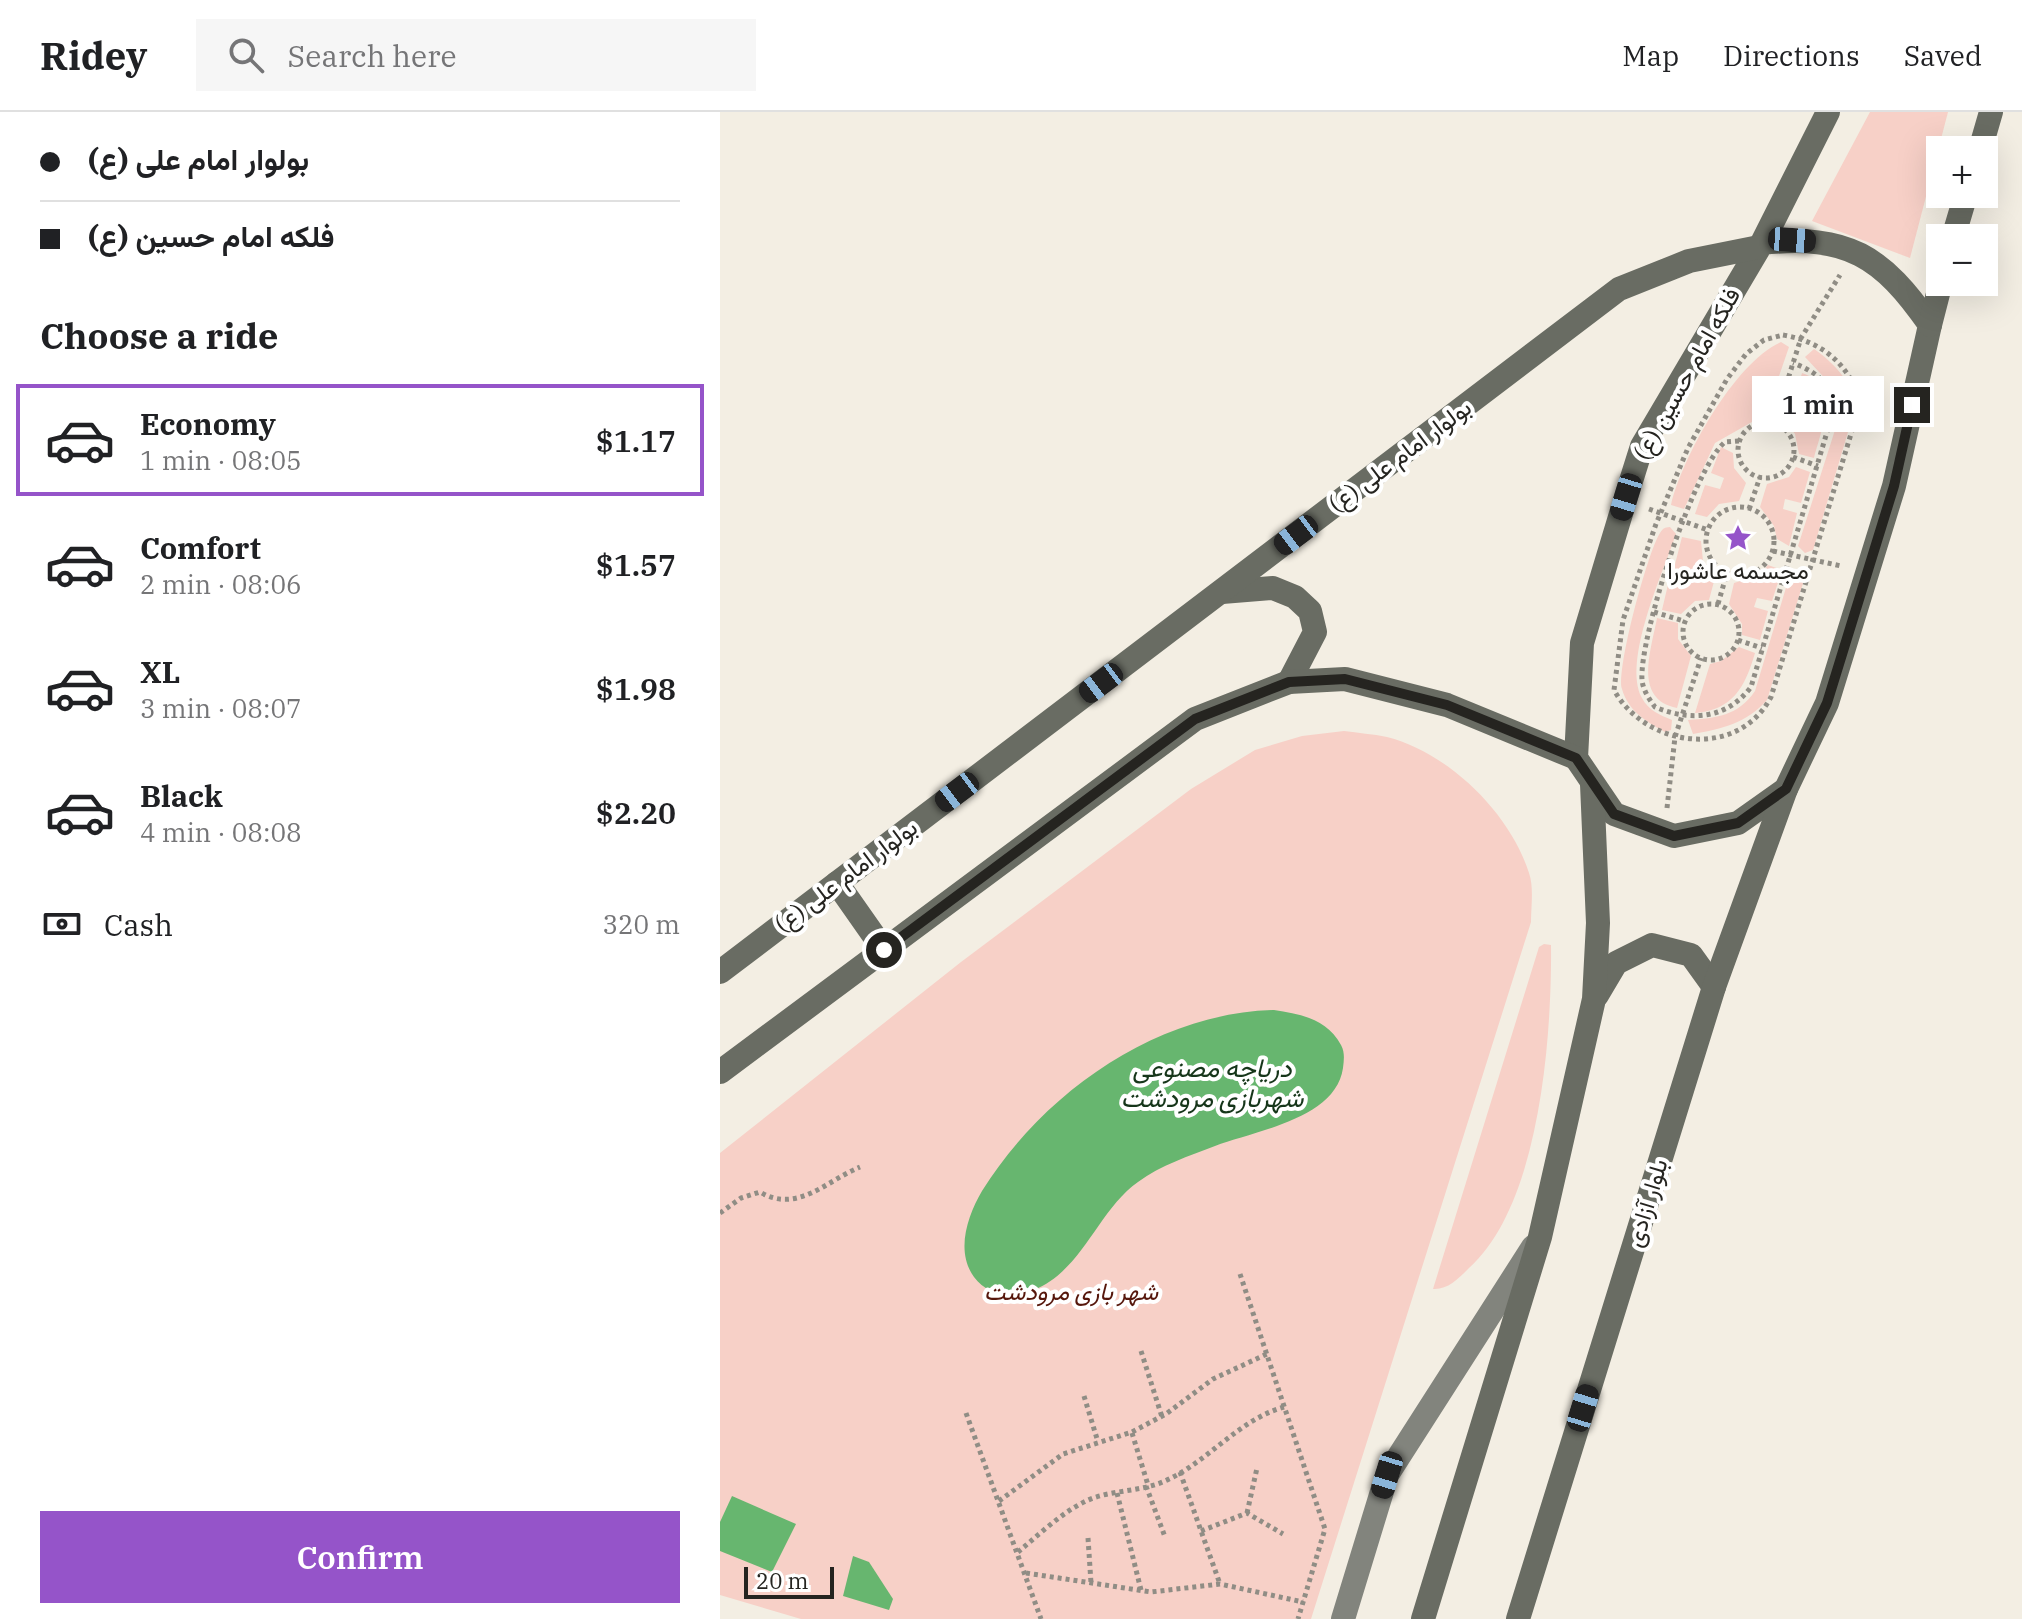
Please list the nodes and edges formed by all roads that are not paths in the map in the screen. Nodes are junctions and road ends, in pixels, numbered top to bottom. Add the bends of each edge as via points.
1 (1828, 112) edge
2 (1991, 112) edge
3 (1984, 136) edge
4 (1760, 245) junction
5 (1937, 296) edge
6 (1930, 325) junction
7 (1222, 592) junction
8 (1289, 682) junction
9 (1576, 758) junction
10 (1592, 784) junction
11 (1786, 789) junction
12 (837, 883) junction
13 (884, 950) junction
14 (720, 972) edge
15 (1714, 987) junction
16 (1594, 999) junction
17 (720, 1072) edge
18 (1540, 1237) junction
19 (1343, 1619) edge
20 (1423, 1619) edge
21 (1518, 1619) edge

1 - 4 main road, فلکه امام حسین (ع)
2 - 3 main road
4 - 6 main road via 1824,242 1854,251 1899,281
4 - 7 main road, بولوار امام علی (ع) via 1689,261 1619,289
4 - 9 main road, فلکه امام حسین (ع) via 1642,446 1582,643
5 - 6 main road
6 - 11 main road via 1894,486 1827,703
7 - 8 main road via 1273,588 1310,611 1315,632
7 - 12 main road, بولوار امام علی (ع)
8 - 9 main road via 1345,679 1447,705
8 - 13 main road via 1195,719
9 - 10 main road
10 - 11 main road via 1614,814 1674,836 1738,823
10 - 16 main road via 1598,923
11 - 15 main road, بلوار آزادی
12 - 13 main road
12 - 14 main road, بولوار امام علی (ع)
13 - 17 main road
15 - 16 main road via 1691,955 1652,945 1616,963
15 - 21 main road, بلوار آزادی
16 - 18 main road
18 - 19 main road via 1387,1475
18 - 20 main road

